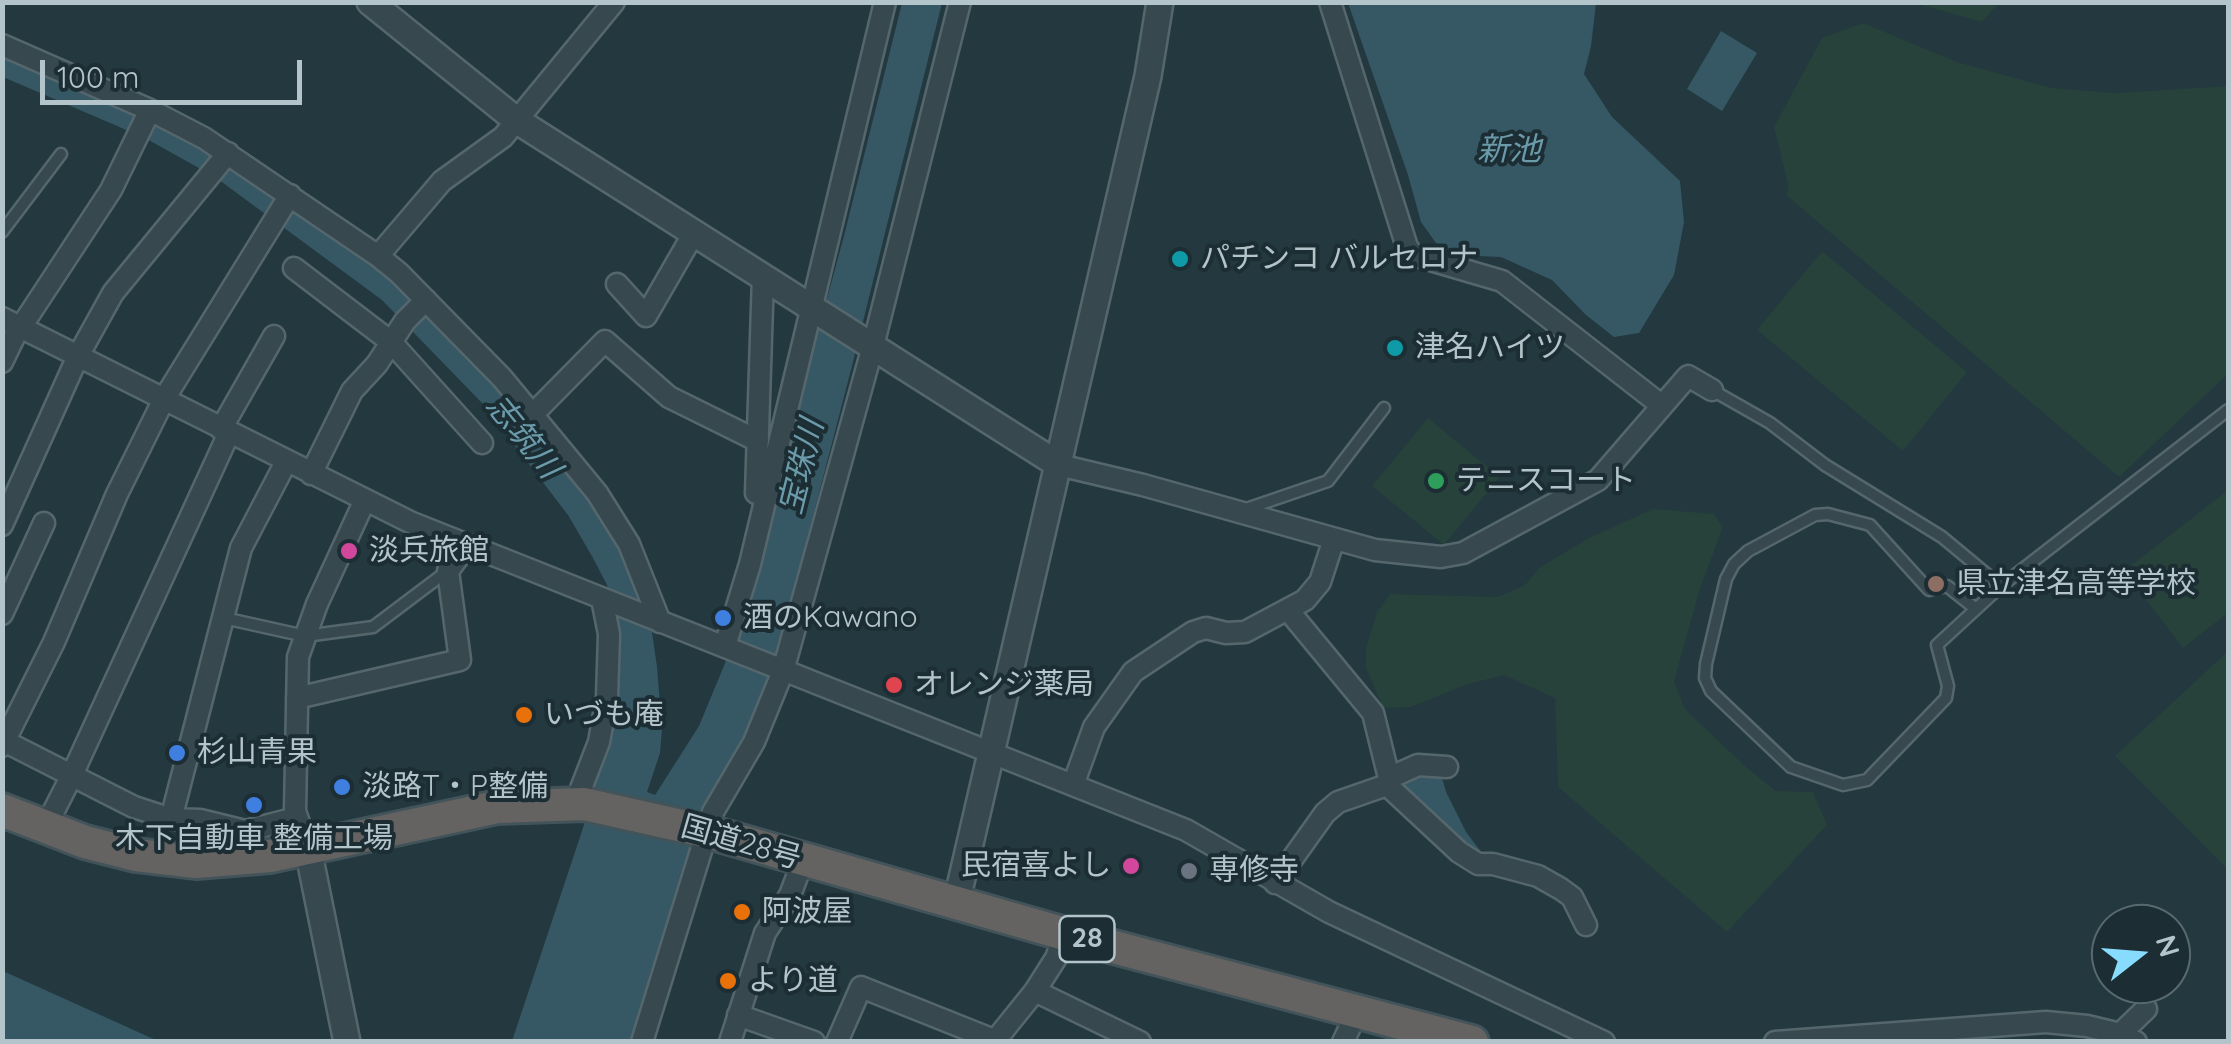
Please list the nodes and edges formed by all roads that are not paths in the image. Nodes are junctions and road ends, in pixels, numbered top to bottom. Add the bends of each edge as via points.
1 (370, 2) edge
2 (614, 2) edge
3 (885, 2) edge
4 (960, 2) edge
5 (1160, 2) edge
6 (1330, 2) edge
7 (4, 50) edge
8 (150, 110) junction
9 (516, 120) junction
10 (228, 153) junction
11 (61, 154) dead end
12 (290, 195) junction
13 (695, 231) junction
14 (2, 232) edge
15 (378, 256) junction
16 (294, 268) dead end
17 (763, 275) junction
18 (616, 284) dead end
19 (426, 300) junction
20 (815, 309) junction
21 (14, 324) edge
22 (274, 336) dead end
23 (391, 342) junction
24 (872, 344) junction
25 (78, 356) junction
26 (2, 362) edge
27 (1712, 390) joint
28 (164, 398) junction
29 (1661, 405) junction
30 (1384, 408) dead end
31 (2228, 410) edge
32 (533, 414) junction
33 (225, 431) junction
34 (758, 442) junction
35 (482, 444) dead end
36 (286, 462) junction
37 (1060, 465) junction
38 (311, 474) junction
39 (764, 500) junction
40 (364, 502) junction
41 (1235, 512) junction
42 (44, 523) dead end
43 (2, 526) edge
44 (1334, 539) junction
45 (467, 545) junction
46 (448, 571) junction
47 (2001, 586) junction
48 (605, 600) junction
49 (1976, 609) junction
50 (1288, 610) junction
51 (2, 614) edge
52 (223, 618) junction
53 (658, 621) junction
54 (306, 636) junction
55 (725, 646) junction
56 (781, 670) junction
57 (297, 698) junction
58 (3, 742) edge
59 (992, 756) junction
60 (1446, 767) dead end
61 (71, 777) junction
62 (1388, 782) junction
63 (1074, 785) junction
64 (580, 804) junction
65 (2, 810) edge
66 (171, 818) junction
67 (296, 818) junction
68 (44, 828) junction
69 (706, 831) junction
70 (308, 849) junction
71 (803, 861) junction
72 (1275, 884) junction
73 (956, 904) junction
74 (1586, 924) dead end
75 (1065, 934) junction
76 (1034, 991) junction
77 (2146, 1009) dead end
78 (1358, 1010) junction
79 (738, 1015) junction
80 (2128, 1038) edge
81 (994, 1041) edge
82 (348, 1042) edge
83 (642, 1042) edge
84 (730, 1042) edge
85 (814, 1042) edge
86 (837, 1042) edge
87 (1140, 1042) edge
88 (1343, 1042) edge
89 (1472, 1042) edge
90 (1604, 1042) edge
91 (1776, 1042) edge

1 - 9 street
2 - 9 street
3 - 20 street
4 - 24 street
5 - 37 street
6 - 29 street via 1406,247 1413,255 1502,281
7 - 8 street
8 - 10 street
8 - 21 street via 111,190
9 - 13 street
9 - 15 street via 442,182
10 - 12 street
10 - 25 street via 113,293
11 - 14 lane
12 - 15 street
12 - 28 street
13 - 17 street
13 - 18 street via 646,316
15 - 19 street
16 - 23 street
17 - 20 street
17 - 34 street
19 - 23 street
19 - 32 street
20 - 24 street
20 - 39 street
21 - 25 street
21 - 26 street
22 - 33 street
23 - 35 street
23 - 38 street via 352,391
24 - 37 street
24 - 56 street
25 - 28 street
25 - 43 street
27 - 29 street via 1688,376
27 - 47 lane via 1942,538
28 - 33 street
28 - 58 street
29 - 44 street via 1598,480 1463,553 1428,557
30 - 41 lane via 1328,481
31 - 47 lane
32 - 34 street via 605,341 668,397
32 - 53 street via 616,520
33 - 36 street
33 - 61 street
34 - 39 street via 756,495
36 - 38 street
36 - 52 street via 241,548
37 - 41 street
37 - 59 street
38 - 40 street
39 - 55 street
40 - 45 street
40 - 54 street
41 - 44 street
42 - 51 street
44 - 50 street via 1316,590
45 - 46 street
45 - 48 street
46 - 54 lane via 373,627
46 - 57 street via 460,660
47 - 49 lane
48 - 53 street
48 - 64 street via 607,697
49 - 49 lane via 1947,586 1929,590 1870,525 1815,515 1734,564 1705,678 1792,767 1858,784 1946,698 1937,646
50 - 62 street via 1373,713
50 - 63 street via 1246,632 1200,629 1133,672 1094,726
52 - 54 lane
52 - 66 street
53 - 55 street
54 - 57 street
55 - 56 street
56 - 59 street
56 - 69 street via 754,742
57 - 67 street
58 - 61 street
59 - 63 street
59 - 73 street
60 - 62 street via 1418,765
61 - 66 street
61 - 68 street
62 - 72 street via 1324,813
62 - 74 street via 1458,852 1478,864 1538,876 1572,897
63 - 72 street via 1186,830
64 - 69 highway, 国道28号 / 28
64 - 70 highway, 国道28号 / 28 via 497,806
65 - 68 highway, 国道28号 / 28
66 - 67 street via 245,831
67 - 70 street
68 - 70 highway, 国道28号 / 28 via 136,854 196,862
69 - 71 highway, 国道28号 / 28
69 - 83 street
70 - 82 street
71 - 73 highway, 国道28号 / 28
71 - 79 street via 765,933
72 - 90 street
73 - 75 highway, 国道28号 / 28
75 - 76 street
75 - 78 highway, 国道28号 / 28
76 - 81 street
76 - 87 street
77 - 80 street
78 - 88 street
78 - 89 highway, 国道28号 / 28
79 - 84 street
79 - 85 street
80 - 91 street via 2046,1022
81 - 86 street via 861,987

